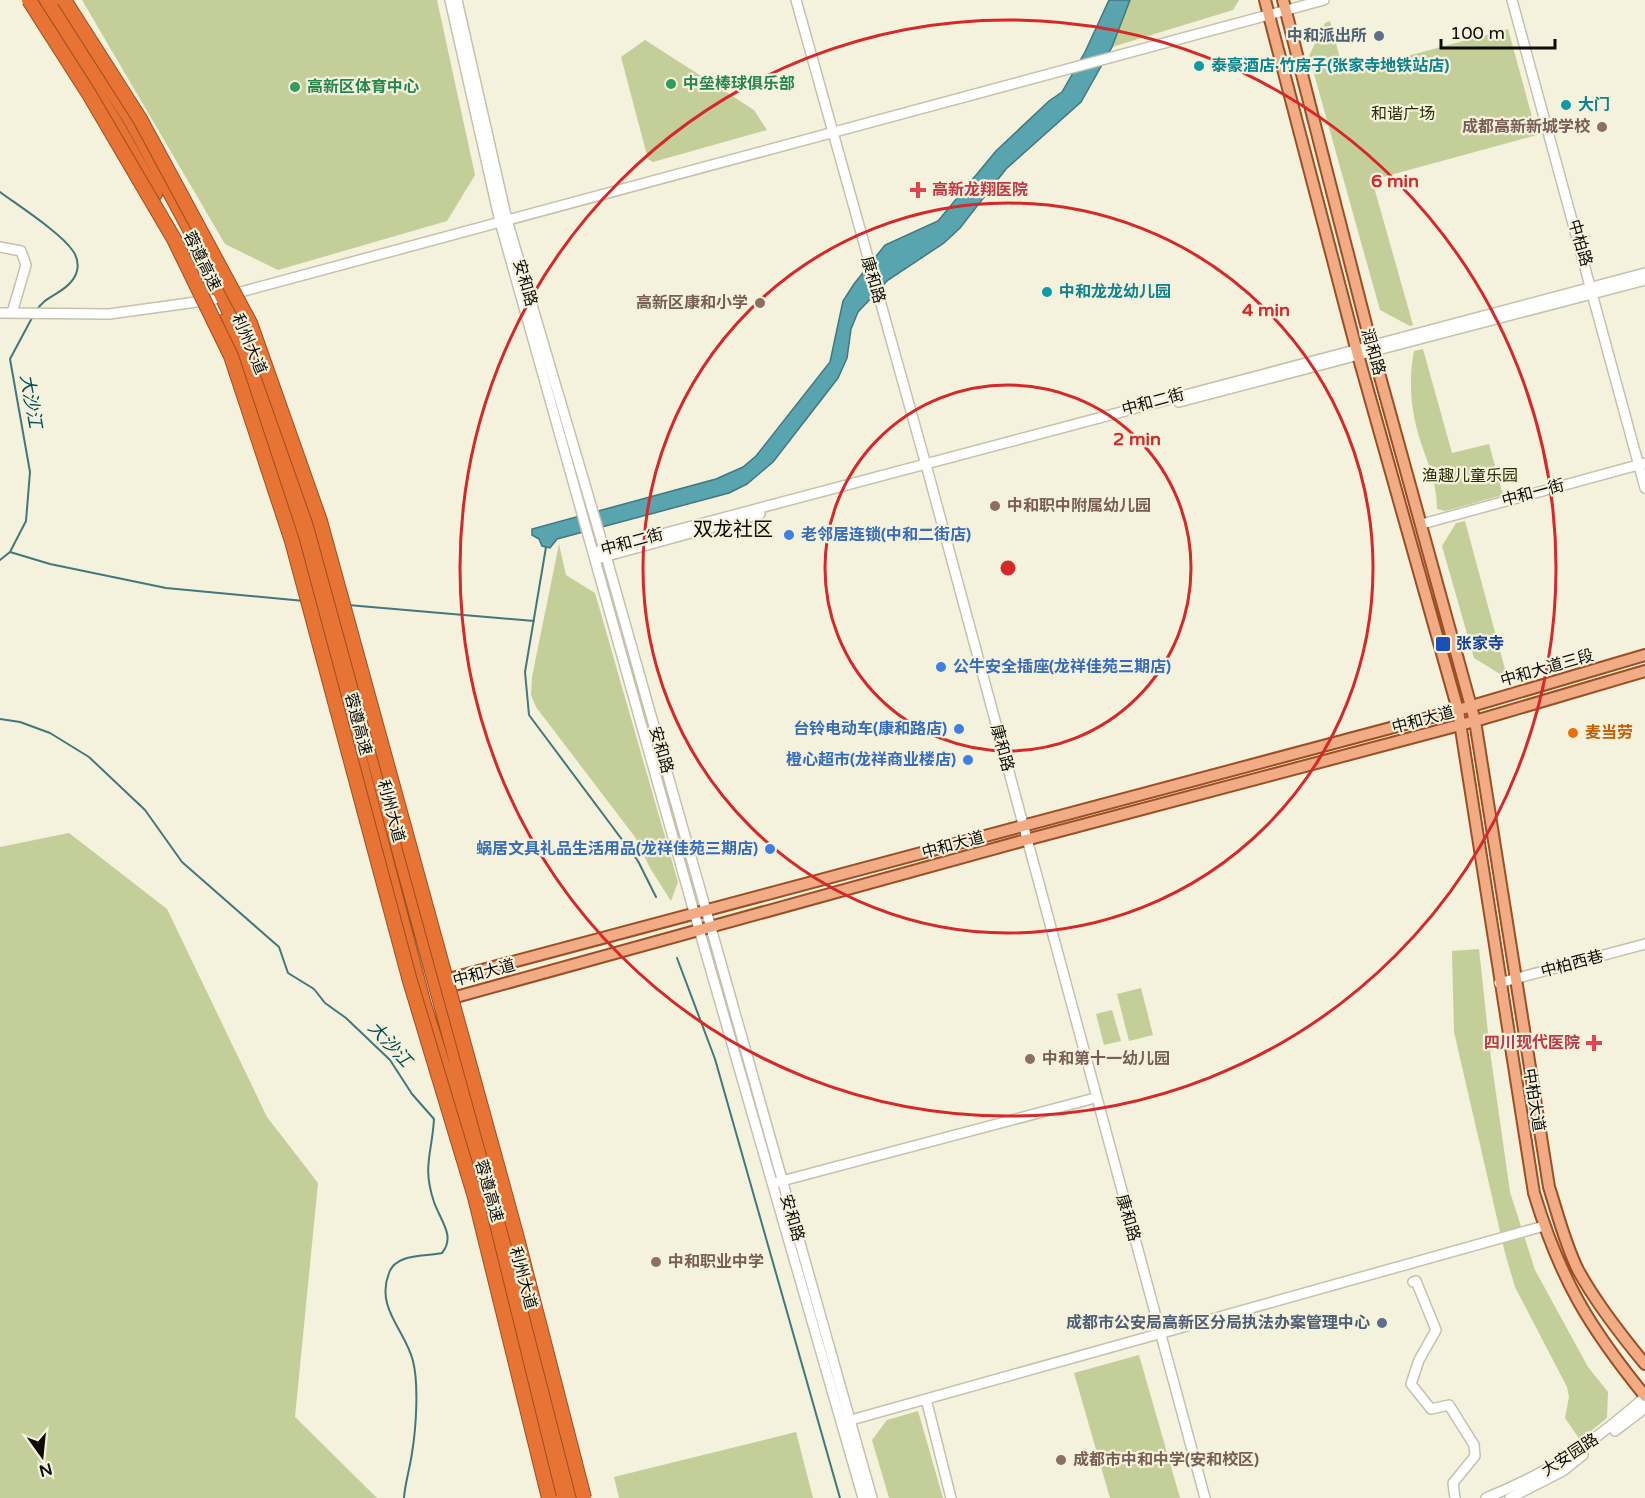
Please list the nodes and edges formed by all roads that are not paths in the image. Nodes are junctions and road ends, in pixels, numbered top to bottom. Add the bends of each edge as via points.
1 (29, 0) edge
2 (38, 0) edge
3 (52, 0) edge
4 (63, 0) edge
5 (450, 0) edge
6 (457, 0) edge
7 (796, 0) edge
8 (1265, 0) edge
9 (1324, 0) edge
10 (1512, 0) edge
11 (1285, 5) edge
12 (1269, 15) junction
13 (832, 132) junction
14 (504, 221) junction
15 (0, 247) edge
16 (1645, 273) edge
17 (1645, 280) edge
18 (1593, 290) junction
19 (217, 298) junction
20 (0, 313) edge
21 (12, 313) junction
22 (1372, 347) junction
23 (1357, 352) junction
24 (1642, 464) edge
25 (926, 467) junction
26 (1645, 488) edge
27 (1422, 524) junction
28 (591, 527) junction
29 (604, 553) junction
30 (594, 555) junction
31 (331, 621) junction
32 (1645, 655) edge
33 (1645, 671) edge
34 (1471, 706) junction
35 (1458, 710) junction
36 (1475, 721) junction
37 (1461, 725) junction
38 (1023, 826) junction
39 (1027, 840) junction
40 (706, 909) junction
41 (694, 912) junction
42 (711, 926) junction
43 (699, 929) junction
44 (1645, 944) edge
45 (1515, 980) junction
46 (434, 983) junction
47 (1499, 983) junction
48 (439, 1001) junction
49 (1095, 1098) junction
50 (777, 1182) junction
51 (1544, 1226) junction
52 (1413, 1282) dead end
53 (1160, 1334) junction
54 (1645, 1364) edge
55 (1645, 1396) edge
56 (926, 1399) junction
57 (1645, 1408) edge
58 (846, 1421) junction
59 (549, 1498) edge
60 (561, 1498) edge
61 (575, 1498) edge
62 (584, 1498) edge
63 (863, 1498) edge
64 (872, 1498) edge
65 (951, 1498) edge
66 (1204, 1498) edge
67 (1455, 1498) edge
68 (1486, 1498) edge
69 (1510, 1498) edge

1 - 59 highway, 蓉遵高速, bridge via 174,239 231,356 292,541 410,981 475,1197
2 - 19 highway, 利州大道 via 119,129
3 - 19 highway, 利州大道 via 132,122
4 - 62 highway, 蓉遵高速, bridge via 140,119 250,322 283,409 320,521 520,1249
5 - 14 street, 安和路
6 - 14 street, 安和路
7 - 13 street, 康和路
8 - 12 main road, 润和路
9 - 11 street
10 - 18 street, 中柏路
11 - 12 street
11 - 22 main road, 润和路
12 - 13 street
12 - 23 main road, 润和路
13 - 14 street
13 - 25 street, 康和路
14 - 19 street
14 - 28 street, 安和路
15 - 21 street via 21,251 25,258
16 - 18 street, 中和二街
17 - 18 street, 中和二街
18 - 22 street, 中和二街
18 - 24 street, 中柏路
19 - 21 street via 109,314
19 - 31 highway, 利州大道
20 - 21 street
22 - 23 street, 中和二街
22 - 27 main road, 润和路
23 - 25 street, 中和二街
23 - 35 main road, 润和路
24 - 26 street, 中柏路
24 - 27 street, 中和一街
25 - 29 street, 中和二街
25 - 38 street, 康和路
27 - 34 main road, 润和路
28 - 29 street, 安和路
28 - 30 street, 安和路
29 - 30 street, 中和二街
29 - 40 street, 安和路
30 - 41 street, 安和路
31 - 46 highway, 利州大道
31 - 60 highway, 利州大道 via 424,1005 489,1213
32 - 34 main road, 中和大道三段
33 - 36 main road, 中和大道三段
34 - 35 main road, 中和大道三段
34 - 36 main road, 中柏大道
35 - 37 main road, 中柏大道
35 - 38 main road, 中和大道
36 - 37 main road, 中和大道
36 - 45 main road, 中柏大道
37 - 39 main road, 中和大道
37 - 47 main road, 中柏大道
38 - 39 street, 康和路
38 - 40 main road, 中和大道
39 - 42 main road, 中和大道
39 - 49 street, 康和路
40 - 41 main road, 中和大道
40 - 42 street, 安和路
41 - 43 street, 安和路
41 - 46 main road, 中和大道
42 - 43 main road, 中和大道
42 - 50 street, 安和路
43 - 48 main road, 中和大道
43 - 50 street, 安和路
44 - 45 street, 中柏西巷
45 - 47 street, 中柏西巷
45 - 54 main road, 中柏大道 via 1549,1187 1562,1231 1578,1269
46 - 48 highway, 利州大道
47 - 51 main road, 中柏大道 via 1534,1193
48 - 61 highway, 利州大道
49 - 50 street
49 - 53 street, 康和路
50 - 58 street, 安和路
51 - 53 street
51 - 55 main road, 中柏大道 via 1577,1302
52 - 67 street via 1421,1288 1436,1330 1411,1384 1431,1408 1449,1405 1474,1445 1475,1456 1453,1483
53 - 56 street
53 - 66 street, 康和路
55 - 68 street, 大安园路 via 1580,1451 1527,1481
56 - 58 street
56 - 65 street
57 - 69 street via 1563,1471
58 - 63 street, 安和路
58 - 64 street, 安和路

